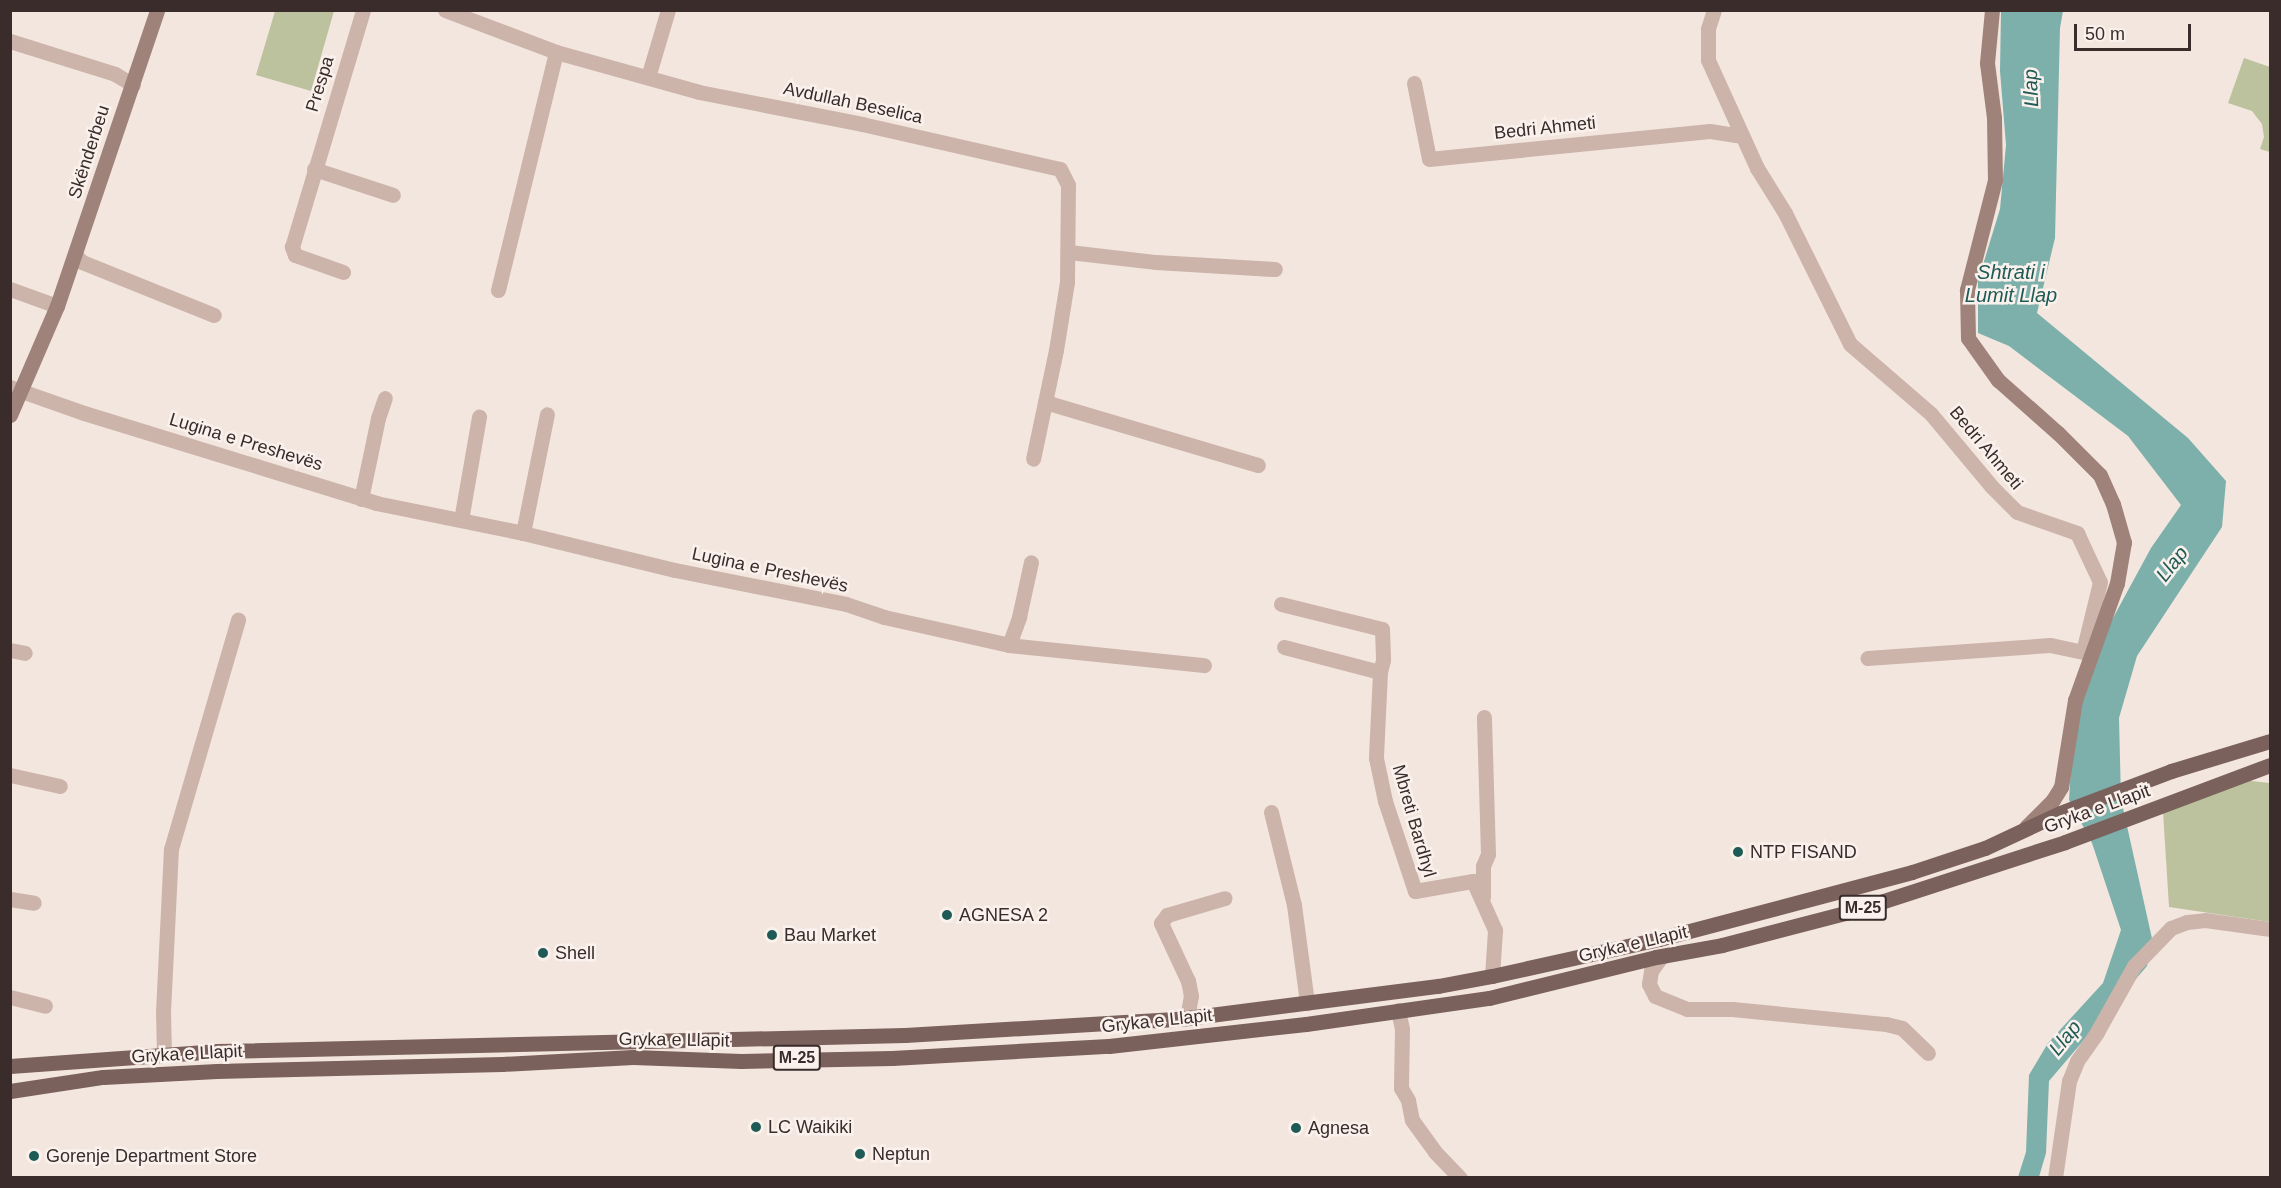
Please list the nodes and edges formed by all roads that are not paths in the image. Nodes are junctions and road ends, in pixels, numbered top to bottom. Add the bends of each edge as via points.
1 (157, 10) edge
2 (363, 10) edge
3 (445, 10) edge
4 (668, 10) edge
5 (1714, 10) edge
6 (1992, 10) edge
7 (10, 41) edge
8 (556, 52) junction
9 (648, 77) junction
10 (1414, 83) dead end
11 (133, 85) junction
12 (1741, 136) junction
13 (314, 169) junction
14 (393, 195) dead end
15 (1069, 252) junction
16 (75, 255) junction
17 (1275, 269) dead end
18 (343, 272) dead end
19 (10, 289) edge
20 (498, 290) dead end
21 (57, 306) junction
22 (214, 315) dead end
23 (16, 389) edge
24 (385, 398) dead end
25 (1045, 402) junction
26 (547, 414) dead end
27 (10, 415) edge
28 (479, 417) dead end
29 (1033, 459) dead end
30 (1258, 465) dead end
31 (361, 499) junction
32 (461, 520) junction
33 (523, 533) junction
34 (1031, 562) dead end
35 (1281, 604) dead end
36 (238, 620) dead end
37 (1009, 645) junction
38 (1284, 647) dead end
39 (1867, 658) dead end
40 (1204, 665) dead end
41 (1380, 672) junction
42 (1484, 717) dead end
43 (2271, 741) edge
44 (2271, 765) edge
45 (10, 775) edge
46 (60, 786) dead end
47 (1270, 812) dead end
48 (2022, 832) junction
49 (1225, 898) dead end
50 (10, 899) edge
51 (34, 903) dead end
52 (1485, 909) junction
53 (2271, 929) edge
54 (1659, 957) junction
55 (1492, 976) junction
56 (10, 997) edge
57 (1307, 1003) junction
58 (45, 1006) dead end
59 (1398, 1010) junction
60 (1187, 1018) junction
61 (1928, 1053) dead end
62 (164, 1055) junction
63 (10, 1066) edge
64 (10, 1091) edge
65 (1460, 1178) edge
66 (2055, 1178) edge

1 - 11 main road, Skënderbeu
2 - 13 street, Prespa
3 - 8 street, Avdullah Beselica
4 - 9 street
5 - 12 street, Bedri Ahmeti via 1708,29 1708,60
6 - 48 main road via 1987,63 1994,118 1995,180 1967,290 1968,338 1998,380 2100,476 2114,504 2124,542 2117,583 2075,700 2061,787
7 - 11 street via 115,74
8 - 9 street, Avdullah Beselica
8 - 20 street
9 - 15 street, Avdullah Beselica via 699,92 1060,169 1068,185
10 - 12 street, Bedri Ahmeti via 1429,159 1710,131
11 - 16 main road, Skënderbeu
12 - 39 street, Bedri Ahmeti via 1785,213 1850,344 1931,414 2017,512 2077,533 2100,582 2083,652 2050,645
13 - 14 street
13 - 18 street, Prespa via 292,247 295,255
15 - 17 street
15 - 25 street, Avdullah Beselica
16 - 21 main road, Skënderbeu
16 - 22 street via 82,262
19 - 21 street
21 - 23 main road, Skënderbeu
23 - 27 main road, Skënderbeu
23 - 31 street, Lugina e Preshevës
24 - 31 street
25 - 29 street, Avdullah Beselica
25 - 30 street
26 - 33 street
28 - 32 street
31 - 32 street, Lugina e Preshevës
32 - 33 street, Lugina e Preshevës
33 - 37 street, Lugina e Preshevës via 675,570 846,604 884,617
34 - 37 street
35 - 41 street, Mbreti Bardhyl via 1382,629
36 - 62 street, Gryka e Llapit via 171,849
37 - 40 street, Lugina e Preshevës
38 - 41 street
41 - 52 street, Mbreti Bardhyl via 1376,758 1384,801 1415,891 1473,881
42 - 52 street, Mbreti Bardhyl via 1488,854 1482,888
43 - 48 main road, Gryka e Llapit / M-25 via 2171,771 2048,818
44 - 54 main road, Gryka e Llapit / M-25 via 2065,842 1856,910
45 - 46 street
47 - 57 street via 1294,905
48 - 55 main road, Gryka e Llapit / M-25 via 1912,872 1659,939
49 - 60 street, Gryka e Llapit via 1167,915 1161,923 1188,981 1191,996
50 - 51 street
52 - 55 street, Mbreti Bardhyl via 1495,930
53 - 66 street via 2205,920 2187,922 2171,928 2134,966 2073,1071
54 - 59 main road, Gryka e Llapit / M-25 via 1489,998
54 - 61 street via 1649,984 1655,996 1687,1009 1732,1009 1886,1024 1902,1028
55 - 57 main road, Gryka e Llapit / M-25
56 - 58 street
57 - 60 main road, Gryka e Llapit / M-25
59 - 64 main road, Gryka e Llapit / M-25 via 1109,1046 892,1058 741,1061 633,1057 217,1071 103,1077
59 - 65 street via 1402,1029 1401,1088 1412,1120
60 - 62 main road, Gryka e Llapit / M-25 via 905,1035
62 - 63 main road, Gryka e Llapit / M-25

